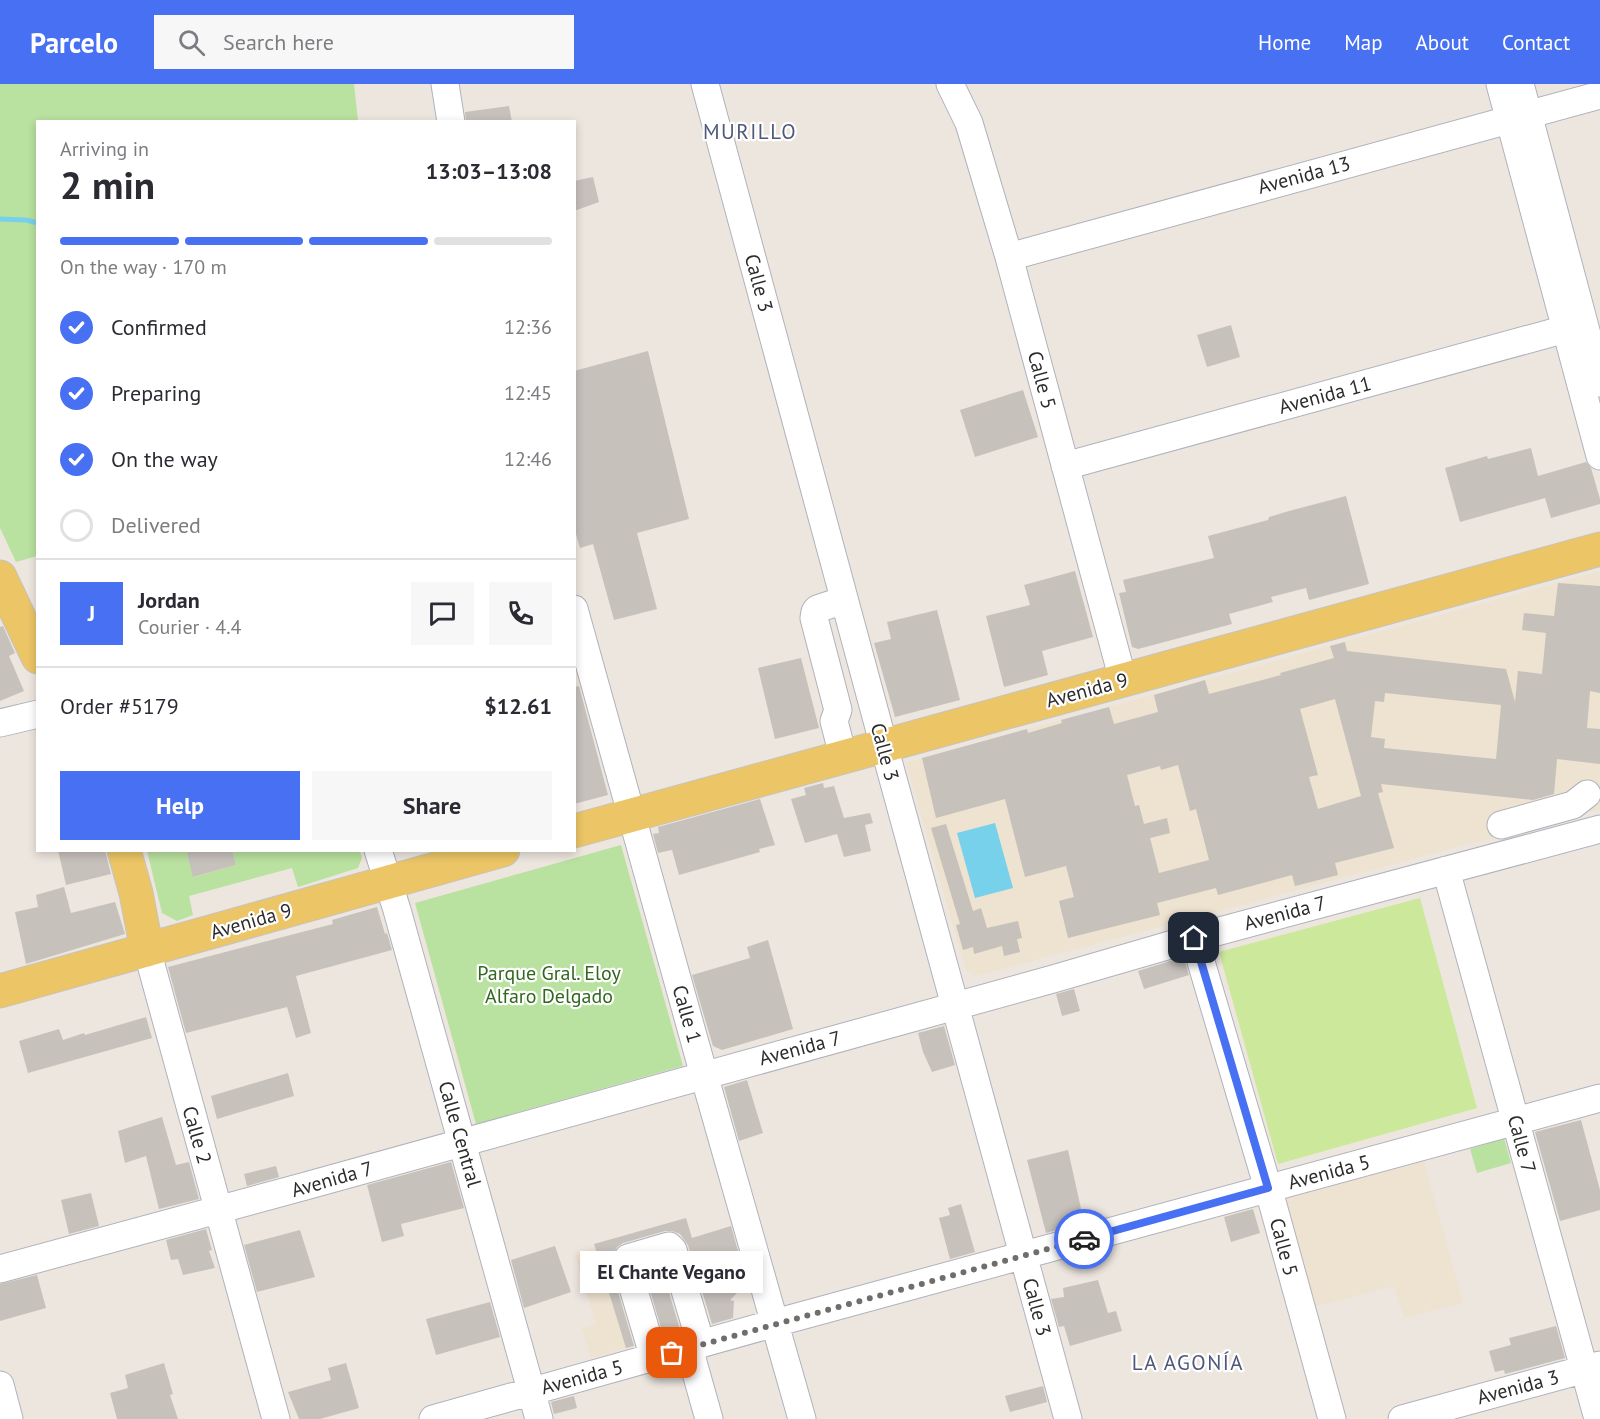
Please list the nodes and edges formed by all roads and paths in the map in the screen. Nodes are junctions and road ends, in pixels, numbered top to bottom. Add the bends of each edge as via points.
1 (445, 84) edge
2 (705, 84) edge
3 (950, 84) edge
4 (1500, 84) edge
5 (1520, 84) edge
6 (1600, 95) edge
7 (1519, 116) junction
8 (451, 120) edge
9 (1009, 257) junction
10 (1575, 327) junction
11 (1600, 383) edge
12 (1600, 456) edge
13 (1065, 466) junction
14 (1600, 549) edge
15 (0, 577) edge
16 (844, 600) junction
17 (576, 616) edge
18 (36, 653) edge
19 (1123, 680) junction
20 (36, 714) edge
21 (0, 723) edge
22 (884, 745) junction
23 (843, 756) junction
24 (1594, 790) edge
25 (632, 815) junction
26 (1502, 825) dead end
27 (1600, 829) edge
28 (576, 830) edge
29 (125, 852) edge
30 (379, 852) edge
31 (496, 852) edge
32 (1446, 870) junction
33 (387, 882) junction
34 (1194, 938) junction
35 (147, 950) junction
36 (0, 991) edge
37 (955, 1005) junction
38 (704, 1075) junction
39 (1600, 1098) edge
40 (1516, 1121) junction
41 (462, 1142) junction
42 (1268, 1188) junction
43 (218, 1210) junction
44 (1023, 1256) junction
45 (0, 1269) edge
46 (775, 1323) junction
47 (696, 1340) junction
48 (652, 1349) junction
49 (1592, 1367) edge
50 (0, 1385) edge
51 (530, 1391) junction
52 (9, 1419) edge
53 (276, 1419) edge
54 (433, 1419) edge
55 (538, 1419) edge
56 (709, 1419) edge
57 (802, 1419) edge
58 (1068, 1419) edge
59 (1332, 1419) edge
60 (1402, 1419) edge
61 (1598, 1419) edge

1 - 8 street
2 - 16 street, Calle 3
3 - 9 street, Calle 5 via 969,123
4 - 7 street
5 - 7 street
6 - 7 street, Avenida 13
7 - 9 street, Avenida 13
7 - 10 street
9 - 13 street, Calle 5
10 - 11 street
10 - 12 street
10 - 13 street, Avenida 11
13 - 19 street, Calle 5
14 - 19 main road, Avenida 9
15 - 18 main road
16 - 22 street, Calle 3
16 - 23 street via 814,612 838,710 834,721
17 - 25 street, Calle 1
19 - 22 main road, Avenida 9
20 - 21 street
22 - 23 main road, Avenida 9
22 - 37 street, Calle 3
23 - 25 main road, Avenida 9
24 - 26 street via 1573,805
24 - 27 street
25 - 28 main road, Avenida 9
25 - 38 street, Calle 1
27 - 32 street, Avenida 7
29 - 35 main road, Calle 2
30 - 33 street, Calle Central
31 - 33 main road, Avenida 9
32 - 34 street, Avenida 7
32 - 40 street, Calle 7
33 - 35 main road, Avenida 9
33 - 41 street, Calle Central
34 - 37 street, Avenida 7
34 - 42 street, Calle 5
35 - 36 main road, Avenida 9
35 - 43 street, Calle 2
37 - 38 street, Avenida 7
37 - 44 street, Calle 3
38 - 41 street, Avenida 7
38 - 46 street, Calle 1
39 - 40 street, Avenida 5
40 - 42 street, Avenida 5
40 - 49 street, Calle 7
41 - 43 street, Avenida 7
41 - 51 street, Calle Central
42 - 44 street, Avenida 5
42 - 59 street, Calle 5
43 - 45 street, Avenida 7
43 - 53 street, Calle 2
44 - 46 street, Avenida 5
44 - 58 street, Calle 3
46 - 47 street, Avenida 5
46 - 57 street, Calle 1
47 - 48 street, Avenida 5
47 - 48 street via 673,1250 665,1246 626,1260
47 - 56 street
48 - 51 street, Avenida 5
49 - 60 street, Avenida 3
49 - 61 street, Calle 7
50 - 52 street
51 - 54 street, Avenida 5
51 - 55 street, Calle Central

